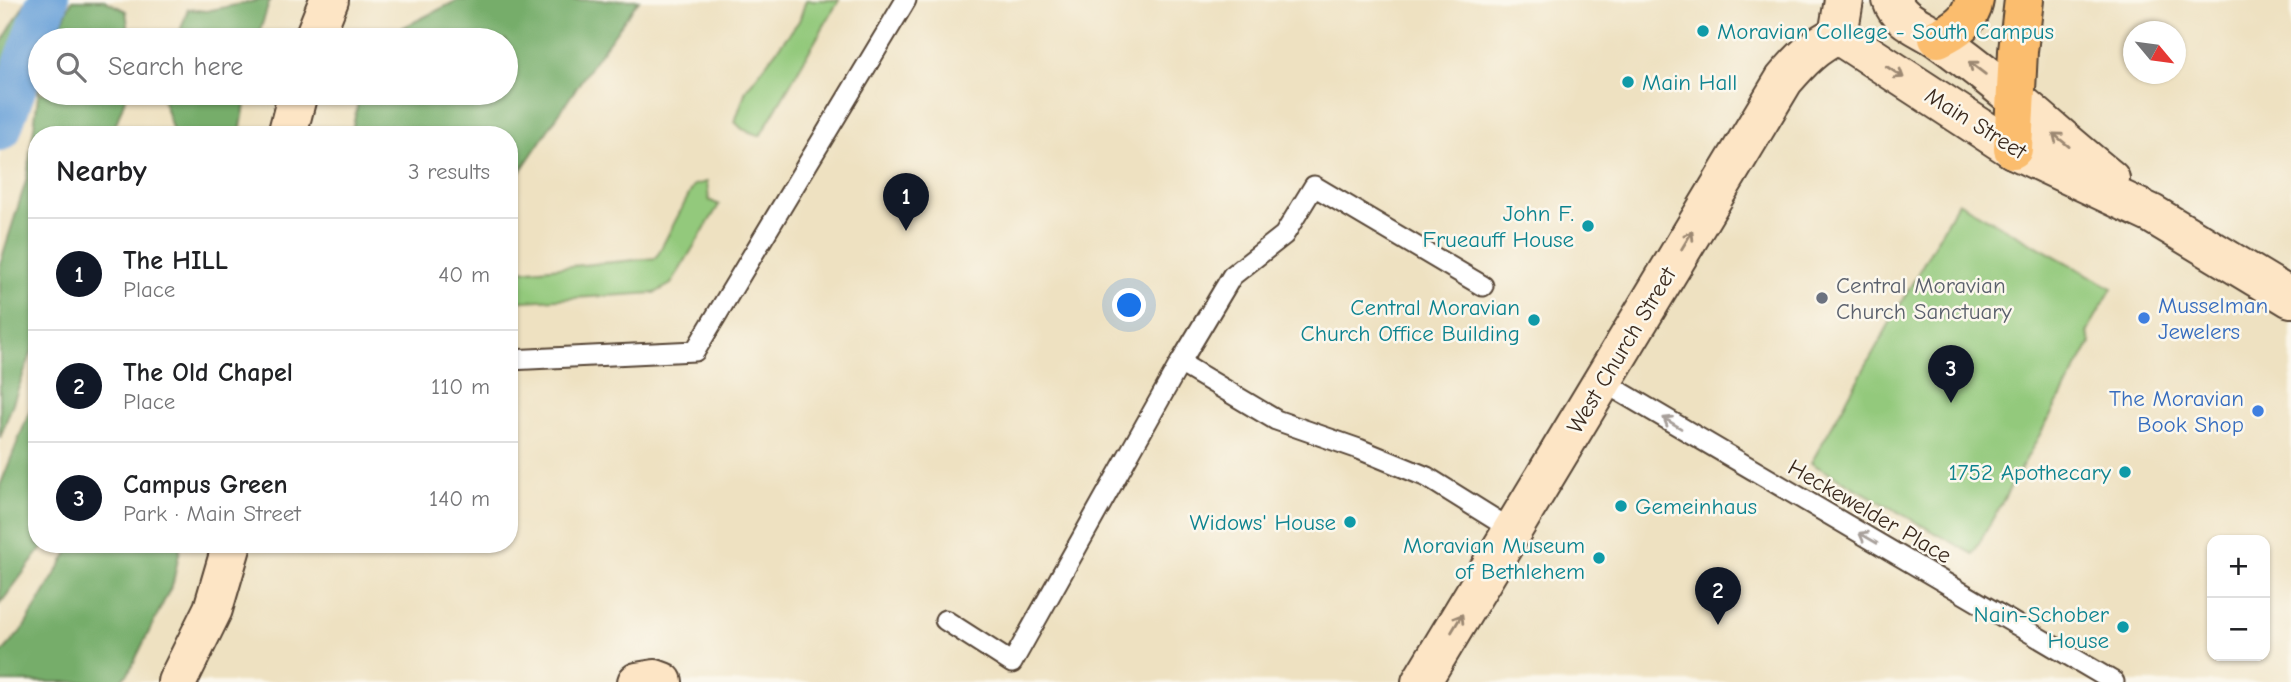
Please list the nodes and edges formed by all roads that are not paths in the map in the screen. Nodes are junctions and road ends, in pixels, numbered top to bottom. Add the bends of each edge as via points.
1 (329, 0) edge
2 (906, 0) edge
3 (1892, 0) edge
4 (1974, 0) edge
5 (2024, 0) edge
6 (1841, 17) edge
7 (317, 28) edge
8 (1938, 38) junction
9 (2016, 97) junction
10 (295, 105) edge
11 (289, 126) edge
12 (2013, 149) junction
13 (2152, 214) junction
14 (1483, 286) dead end
15 (2291, 298) edge
16 (518, 360) edge
17 (1180, 363) junction
18 (1602, 380) junction
19 (1512, 530) junction
20 (229, 553) edge
21 (945, 620) dead end
22 (177, 682) edge
23 (637, 682) edge
24 (663, 682) edge
25 (1422, 682) edge
26 (2114, 682) edge

1 - 7 street
2 - 16 lane via 695,351
3 - 8 street, Main Street via 1908,21
4 - 8 highway via 1963,22
5 - 9 highway
6 -> 12 street, Main Street
18 -> 6 street, West Church Street via 1784,80
9 -> 8 street, Main Street
9 - 12 highway
13 -> 9 street, Main Street via 2053,134
10 - 11 street
12 - 13 street, Main Street
13 - 15 street, Main Street
14 - 17 lane via 1314,186 1284,235 1233,276
17 - 19 lane via 1276,420 1427,477
17 - 21 lane via 1012,663
18 - 19 street, West Church Street
26 -> 18 lane, Heckewelder Place
25 -> 19 street, West Church Street
20 - 22 street via 213,609
23 - 24 street

